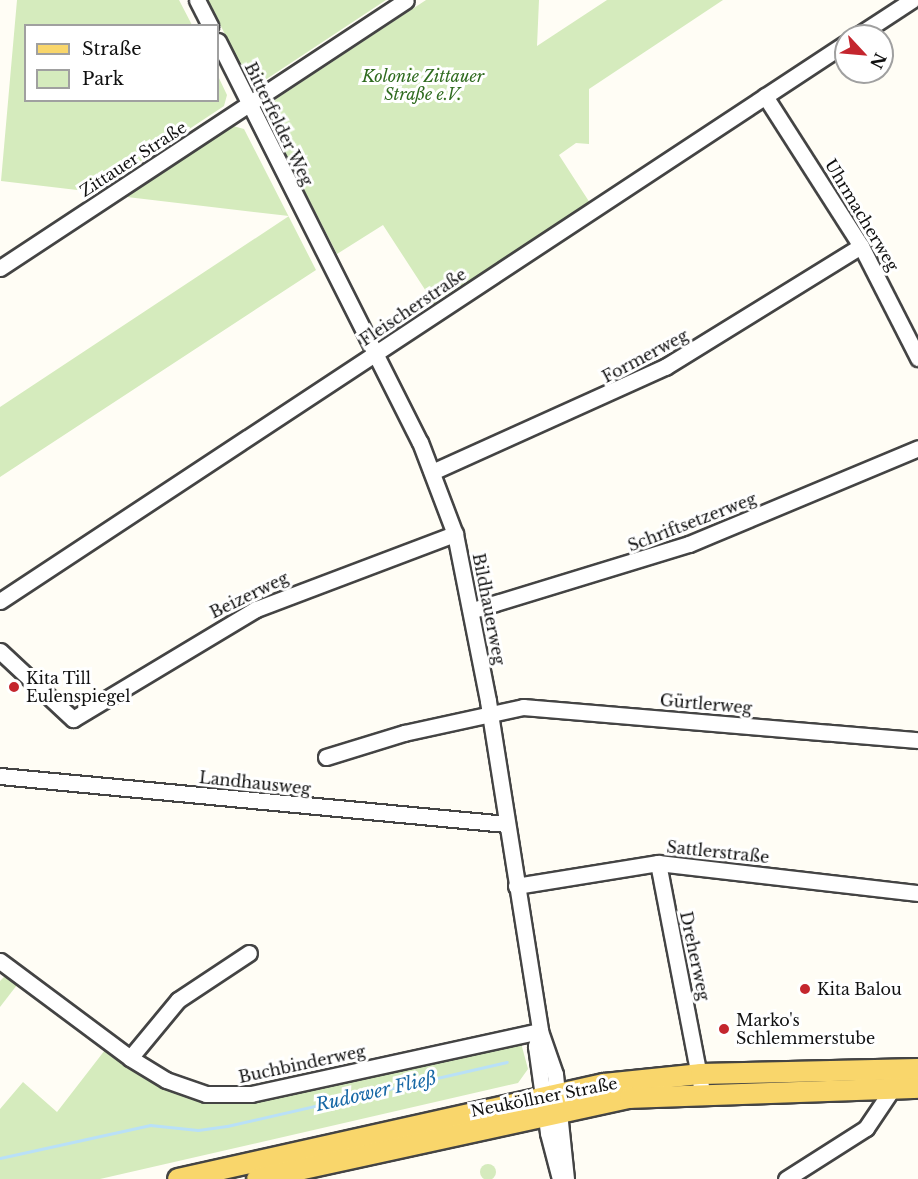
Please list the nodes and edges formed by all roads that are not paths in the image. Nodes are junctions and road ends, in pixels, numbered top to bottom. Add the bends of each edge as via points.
1 (197, 0) edge
2 (406, 0) edge
3 (913, 0) edge
4 (918, 5) edge
5 (209, 24) edge
6 (876, 24) edge
7 (219, 43) edge
8 (834, 51) edge
9 (765, 96) junction
10 (248, 104) junction
11 (308, 223) joint
12 (861, 246) junction
13 (2, 264) edge
14 (374, 354) junction
15 (918, 358) edge
16 (918, 448) edge
17 (432, 472) junction
18 (455, 534) junction
19 (0, 601) edge
20 (473, 610) junction
21 (0, 651) edge
22 (490, 713) junction
23 (918, 740) edge
24 (326, 758) dead end
25 (0, 776) edge
26 (506, 824) junction
27 (658, 863) junction
28 (516, 886) junction
29 (918, 893) edge
30 (249, 953) dead end
31 (0, 961) edge
32 (540, 1031) junction
33 (130, 1058) junction
34 (911, 1069) edge
35 (701, 1083) junction
36 (918, 1088) edge
37 (893, 1089) junction
38 (550, 1094) junction
39 (553, 1114) junction
40 (187, 1178) edge
41 (257, 1179) edge
42 (560, 1179) edge
43 (566, 1179) edge
44 (786, 1179) edge

1 - 5 street
2 - 10 street, Zittauer Straße
3 - 4 street
3 - 6 street
7 - 10 street, Bitterfelder Weg
8 - 9 street, Fleischerstraße
9 - 12 street, Uhrmacherweg
9 - 14 street, Fleischerstraße
10 - 11 street, Bitterfelder Weg
10 - 13 street, Zittauer Straße
11 - 14 street, Bildhauerweg
12 - 15 street, Uhrmacherweg
12 - 17 street, Formerweg via 656,372
14 - 17 street, Bildhauerweg
14 - 19 street, Fleischerstraße
16 - 20 street, Schriftsetzerweg via 679,548
17 - 18 street, Bildhauerweg
18 - 20 street, Bildhauerweg
18 - 21 street, Beizerweg via 256,609 73,719
20 - 22 street, Bildhauerweg
22 - 23 street, Gürtlerweg via 540,707
22 - 24 street, Gürtlerweg
22 - 26 street, Bildhauerweg
25 - 26 street, Landhausweg
26 - 28 street, Bildhauerweg
27 - 28 street, Sattlerstraße
27 - 29 street, Sattlerstraße
27 - 35 street, Dreherweg
28 - 32 street, Bildhauerweg
30 - 33 street via 178,1000
31 - 33 street, Buchbinderweg
32 - 33 street, Buchbinderweg via 228,1096 166,1080
32 - 38 street, Bildhauerweg via 549,1043
34 - 35 main road, Neuköllner Straße
34 - 37 street
35 - 37 main road, Neuköllner Straße
35 - 38 main road, Neuköllner Straße
35 - 39 main road, Neuköllner Straße
36 - 37 main road, Neuköllner Straße
37 - 44 street via 866,1128
38 - 39 street, Bildhauerweg
38 - 40 main road, Neuköllner Straße
39 - 41 main road, Neuköllner Straße
39 - 42 street, Bildhauerweg
39 - 43 street, Bildhauerweg

